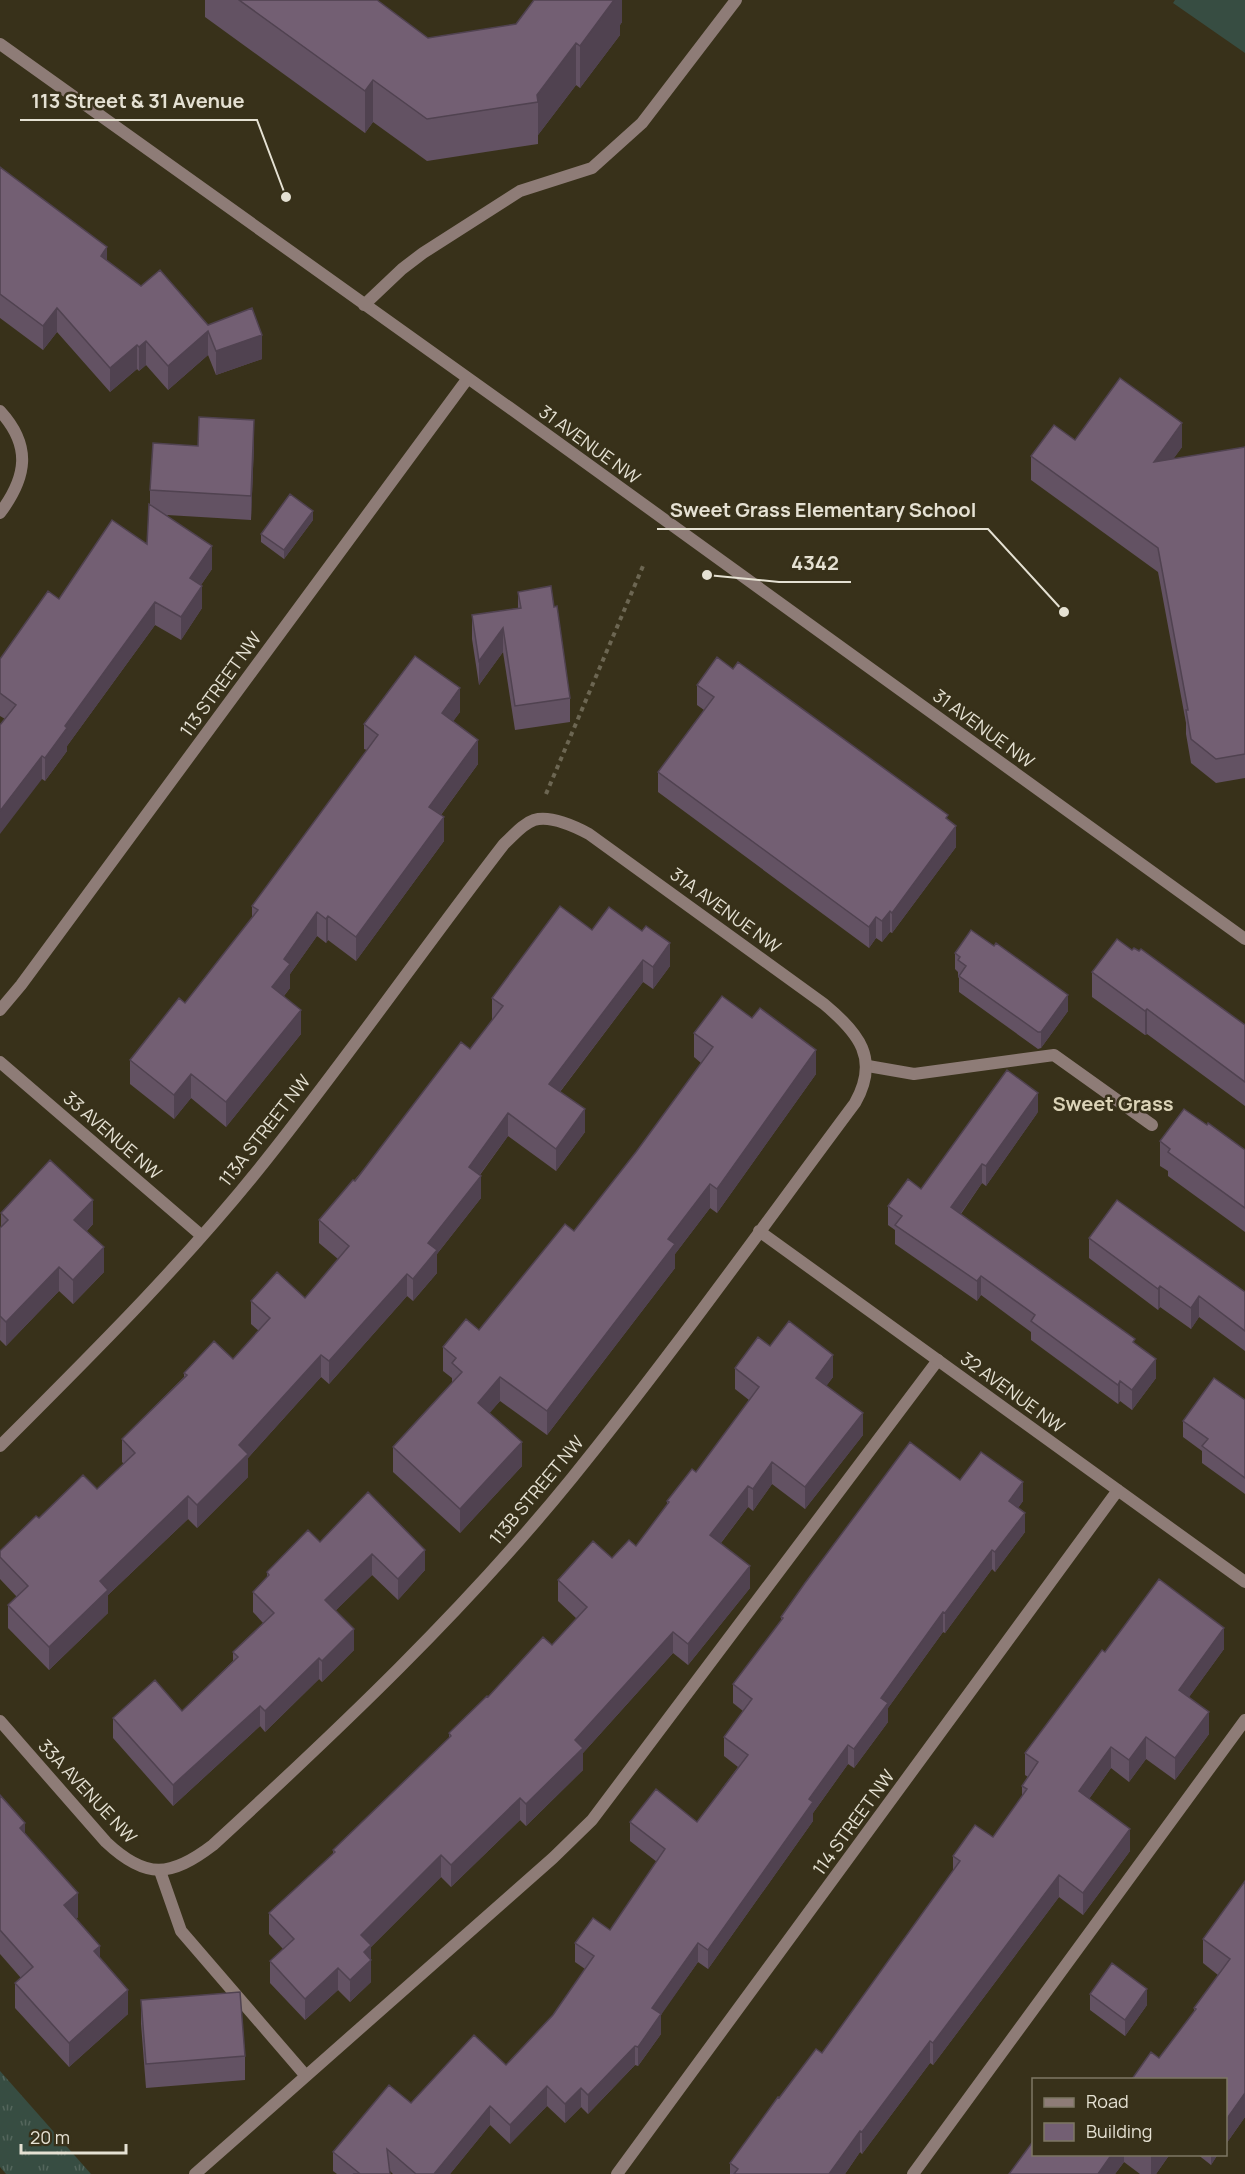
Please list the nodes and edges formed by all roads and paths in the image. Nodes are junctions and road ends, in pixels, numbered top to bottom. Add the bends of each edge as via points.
1 (736, 0) edge
2 (0, 44) edge
3 (364, 305) junction
4 (468, 378) junction
5 (0, 411) edge
6 (0, 513) edge
7 (643, 566) dead end
8 (535, 820) junction
9 (1245, 939) edge
10 (0, 1010) edge
11 (0, 1062) edge
12 (868, 1066) junction
13 (1152, 1125) dead end
14 (759, 1231) junction
15 (202, 1236) junction
16 (938, 1360) junction
17 (0, 1446) edge
18 (1118, 1490) junction
19 (1245, 1582) edge
20 (1245, 1720) edge
21 (0, 1721) edge
22 (160, 1871) junction
23 (306, 2076) junction
24 (195, 2174) edge
25 (617, 2174) edge
26 (913, 2174) edge

1 - 3 street via 642,123 592,168 520,191 423,253
2 - 3 street, 31 AVENUE NW
3 - 4 street, 31 AVENUE NW
4 - 9 street, 31 AVENUE NW
4 - 10 street, 113 STREET NW
5 - 6 street via 16,432 23,470 19,484
7 - 8 path
8 - 12 street, 31A AVENUE NW via 570,824 589,834 824,1004 852,1029
8 - 15 street, 113A STREET NW via 504,844 265,1161
11 - 15 street, 33 AVENUE NW
12 - 13 street via 914,1074 1054,1055
12 - 14 street, 113B STREET NW via 855,1103
14 - 16 street, 32 AVENUE NW
14 - 22 street, 113B STREET NW via 572,1478 431,1635 213,1845 195,1859
15 - 17 street, 113A STREET NW
16 - 18 street, 32 AVENUE NW
16 - 23 street via 592,1820
18 - 19 street, 32 AVENUE NW
18 - 25 street, 114 STREET NW
20 - 26 street
21 - 22 street, 33A AVENUE NW via 119,1854
22 - 23 street via 181,1931
23 - 24 street

